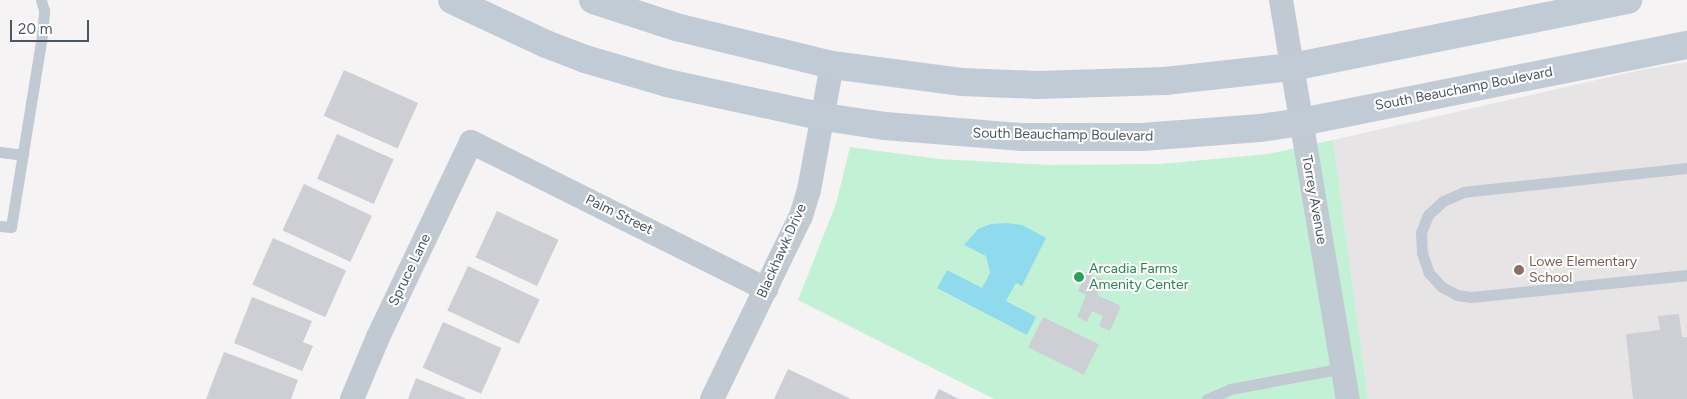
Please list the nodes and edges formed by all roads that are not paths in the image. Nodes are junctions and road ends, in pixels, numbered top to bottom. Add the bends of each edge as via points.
1 (42, 0) edge
2 (452, 0) edge
3 (593, 0) edge
4 (1281, 0) edge
5 (1628, 0) edge
6 (1687, 45) edge
7 (832, 65) junction
8 (1292, 67) junction
9 (824, 117) junction
10 (1301, 122) junction
11 (471, 142) joint
12 (0, 152) edge
13 (23, 156) junction
14 (1687, 168) edge
15 (0, 226) edge
16 (1687, 276) edge
17 (766, 288) junction
18 (1343, 368) junction
19 (352, 399) edge
20 (712, 399) edge
21 (1207, 399) edge
22 (1348, 399) edge

1 - 13 lane via 42,35
2 - 9 street, South Beauchamp Boulevard via 546,44 604,65 667,83
3 - 7 street via 676,27
4 - 8 street, Torrey Avenue
5 - 8 street
6 - 10 street, South Beauchamp Boulevard
7 - 8 street via 935,80 1038,85 1165,81
7 - 9 street, Blackhawk Drive
8 - 10 street, Torrey Avenue
9 - 10 street, South Beauchamp Boulevard via 936,132 1021,137 1142,137
9 - 17 street, Blackhawk Drive via 804,207
10 - 18 street, Torrey Avenue
11 - 17 street, Palm Street
11 - 19 street, Spruce Lane
12 - 13 lane
13 - 15 lane via 11,227
14 - 16 lane via 1464,192 1443,201 1428,215 1421,232 1422,253 1429,273 1442,287 1457,295 1471,297
17 - 20 street, Blackhawk Drive
18 - 21 lane via 1230,389
18 - 22 street, Torrey Avenue

